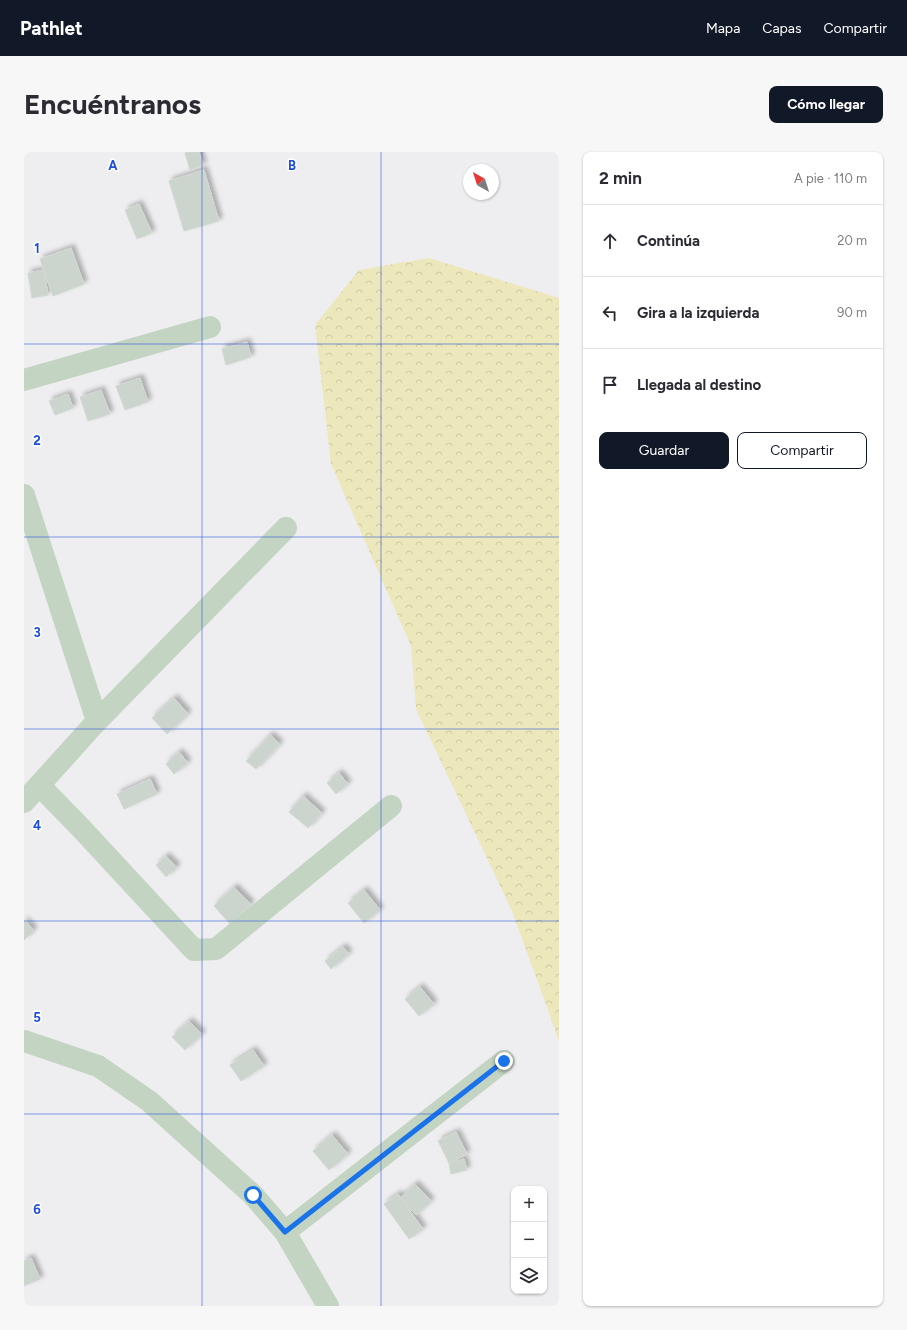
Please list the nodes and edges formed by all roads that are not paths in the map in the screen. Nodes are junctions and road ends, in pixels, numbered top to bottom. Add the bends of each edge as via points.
1 (210, 327) dead end
2 (24, 380) edge
3 (24, 495) edge
4 (286, 528) dead end
5 (96, 721) junction
6 (39, 785) junction
7 (24, 802) edge
8 (391, 806) dead end
9 (24, 1041) edge
10 (504, 1061) dead end
11 (285, 1232) junction
12 (328, 1306) edge

1 - 2 street
3 - 5 street
4 - 5 street
5 - 6 street
6 - 7 street
6 - 8 street via 194,950 216,949
9 - 11 street via 98,1066 149,1102 253,1195
10 - 11 street
11 - 12 street

